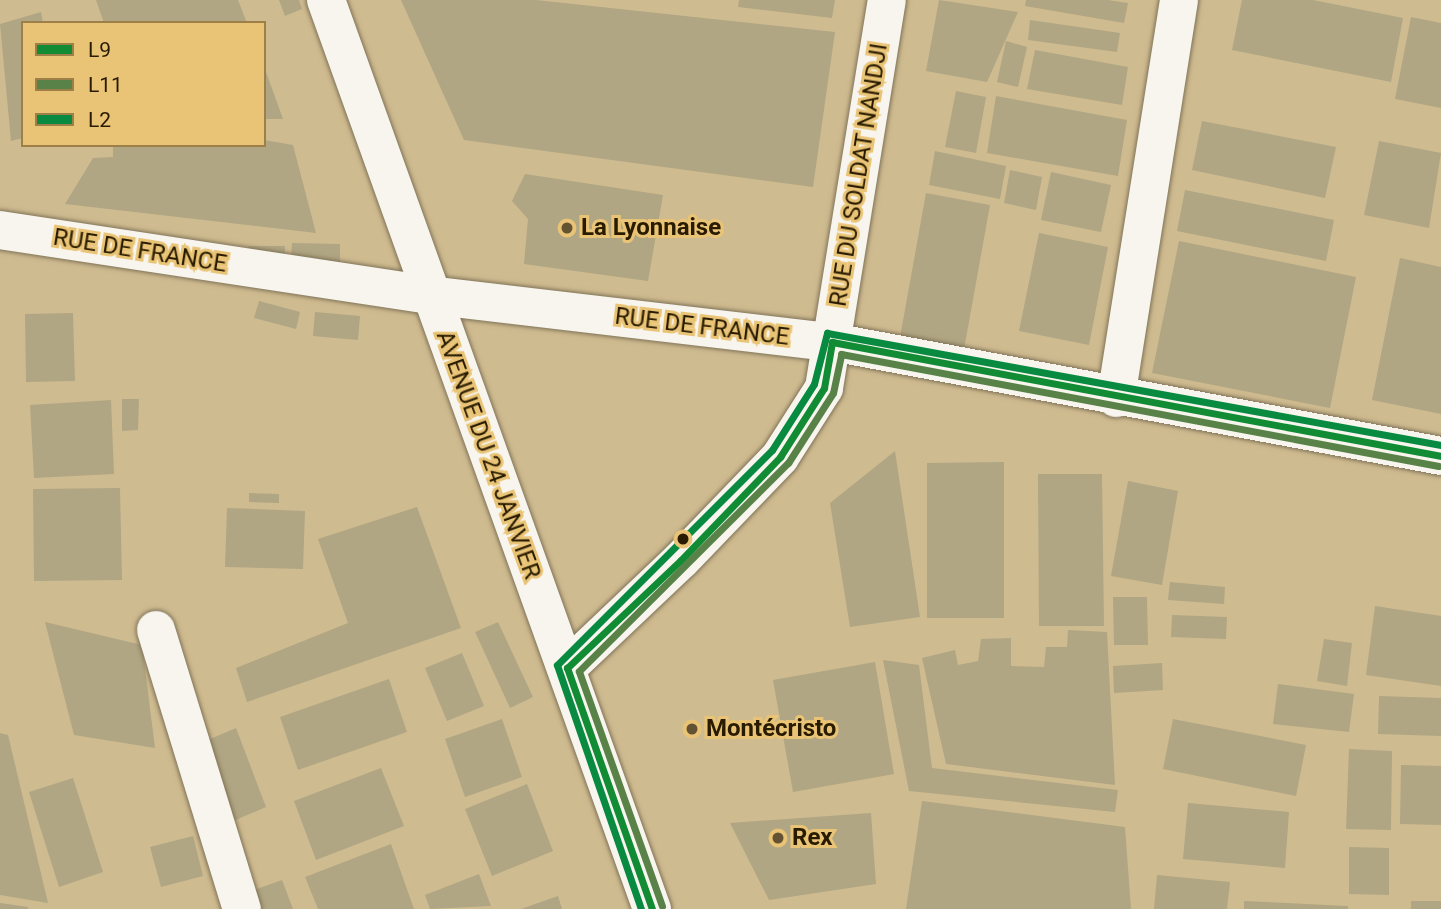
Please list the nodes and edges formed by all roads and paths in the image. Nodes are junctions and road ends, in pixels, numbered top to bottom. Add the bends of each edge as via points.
1 (326, 0) edge
2 (887, 0) edge
3 (1179, 0) edge
4 (0, 230) edge
5 (429, 295) junction
6 (832, 342) junction
7 (1116, 398) junction
8 (1441, 456) edge
9 (156, 630) dead end
10 (567, 668) junction
11 (242, 909) edge
12 (652, 909) edge

1 - 5 street, AVENUE DU 24 JANVIER
2 - 6 street, RUE DU SOLDAT NANDJI
3 - 7 street
4 - 5 street, RUE DE FRANCE
5 - 6 street, RUE DE FRANCE
5 - 10 street, AVENUE DU 24 JANVIER
6 - 7 street, RUE DE FRANCE
6 - 10 street, RUE DU SOLDAT NANDJI via 824,388 780,457 681,560
7 - 8 street, RUE DE FRANCE
9 - 11 street
10 - 12 street, AVENUE DU 24 JANVIER

